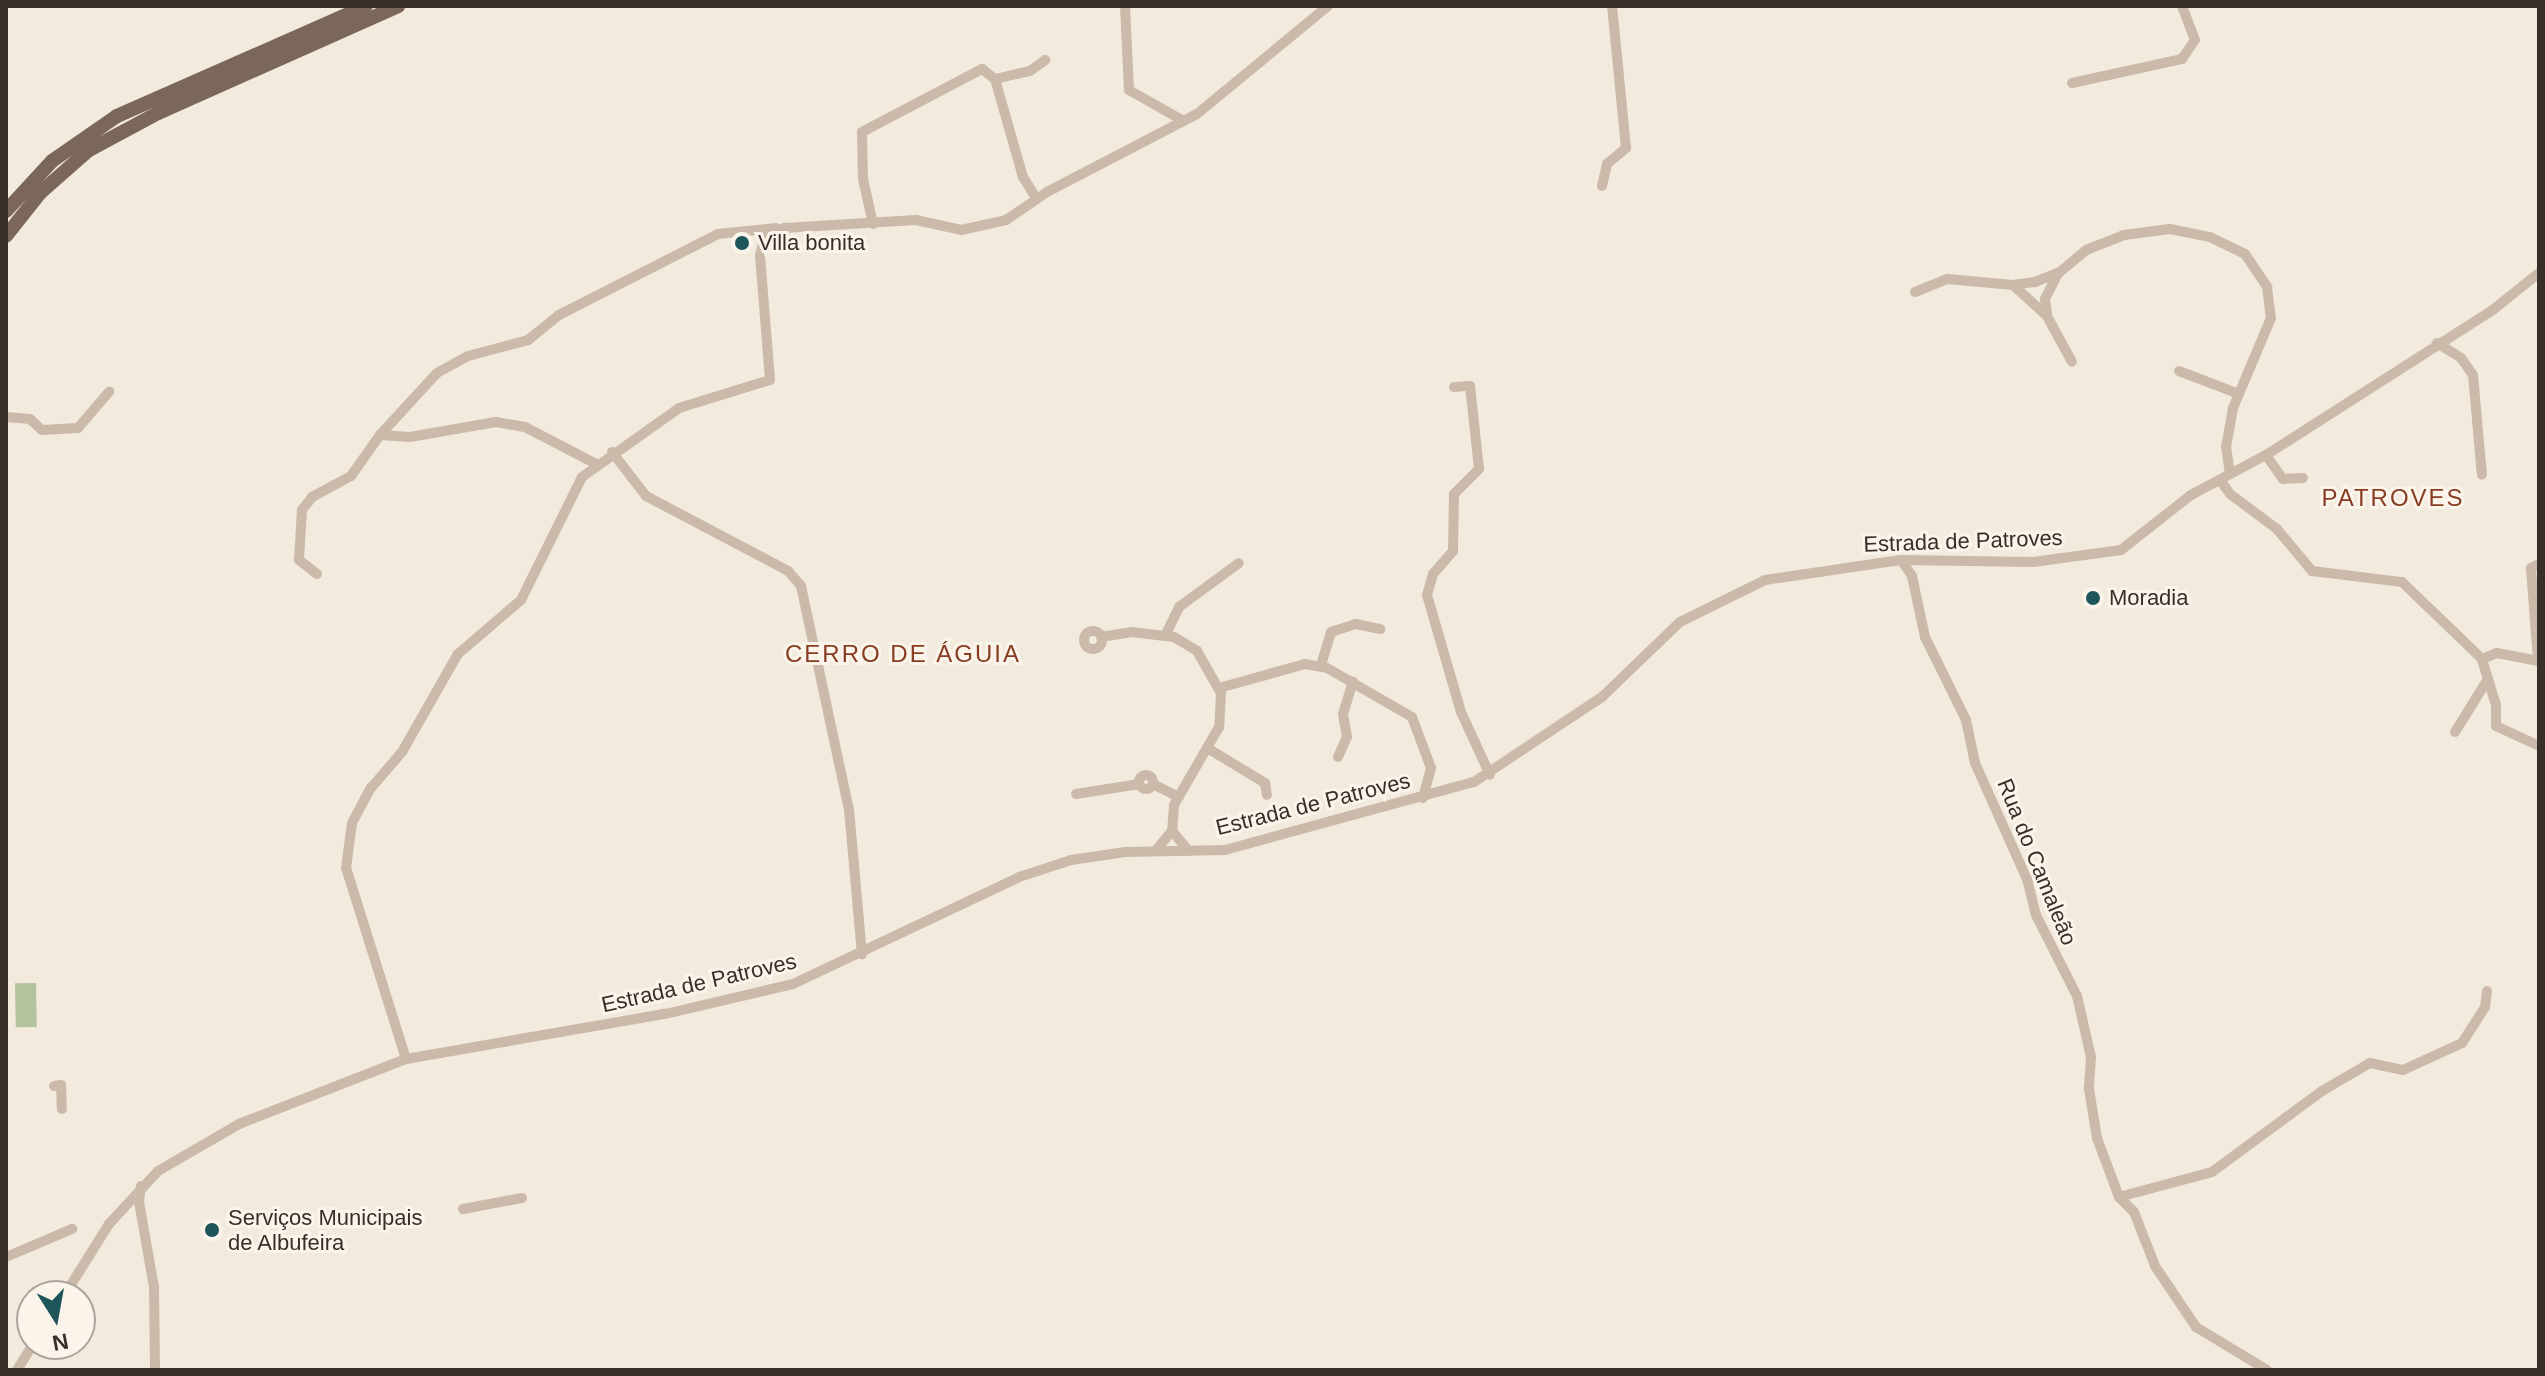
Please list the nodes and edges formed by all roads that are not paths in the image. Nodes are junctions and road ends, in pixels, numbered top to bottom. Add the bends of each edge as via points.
1 (366, 6) edge
2 (398, 6) edge
3 (1125, 6) edge
4 (1328, 6) edge
5 (1612, 6) edge
6 (2182, 6) edge
7 (1045, 60) dead end
8 (995, 79) junction
9 (2072, 83) dead end
10 (1182, 120) junction
11 (1602, 186) dead end
12 (1036, 198) junction
13 (6, 211) edge
14 (873, 224) junction
15 (758, 227) junction
16 (782, 228) junction
17 (6, 236) edge
18 (760, 255) junction
19 (2060, 272) junction
20 (2539, 273) edge
21 (2013, 285) junction
22 (1915, 292) dead end
23 (2047, 316) junction
24 (2437, 343) junction
25 (2072, 362) dead end
26 (2179, 371) dead end
27 (1454, 387) dead end
28 (109, 392) dead end
29 (2239, 394) junction
30 (6, 417) edge
31 (380, 435) junction
32 (612, 452) junction
33 (2266, 455) junction
34 (596, 464) junction
35 (2482, 475) dead end
36 (2225, 477) junction
37 (2303, 478) dead end
38 (1922, 559) junction
39 (1901, 560) junction
40 (1239, 563) dead end
41 (2539, 564) edge
42 (317, 574) dead end
43 (1912, 576) junction
44 (1380, 629) dead end
45 (1166, 634) junction
46 (1101, 637) dead end
47 (2482, 659) junction
48 (2538, 662) edge
49 (1321, 665) junction
50 (2488, 679) junction
51 (1353, 682) junction
52 (1219, 688) junction
53 (2455, 732) dead end
54 (2539, 746) edge
55 (1209, 749) junction
56 (1338, 757) dead end
57 (1431, 768) junction
58 (1490, 775) junction
59 (1279, 777) dead end
60 (1265, 783) junction
61 (1456, 788) junction
62 (1076, 794) dead end
63 (1267, 795) dead end
64 (1179, 797) junction
65 (1423, 798) junction
66 (1172, 831) junction
67 (1156, 850) junction
68 (1189, 851) junction
69 (862, 954) junction
70 (2487, 991) dead end
71 (406, 1059) junction
72 (54, 1086) dead end
73 (62, 1109) dead end
74 (141, 1186) junction
75 (2119, 1197) junction
76 (522, 1198) dead end
77 (463, 1209) dead end
78 (120, 1210) junction
79 (141, 1213) junction
80 (72, 1229) dead end
81 (6, 1257) edge
82 (74, 1280) edge
83 (155, 1370) edge
84 (2267, 1370) edge

1 - 13 main road via 117,116 52,161
2 - 17 main road via 99,143 55,178
3 - 10 street via 1129,90
4 - 10 street via 1197,114
5 - 11 street via 1626,148 1607,164
6 - 9 street via 2195,40 2182,59
7 - 8 street via 1030,71
8 - 12 street via 1023,177
8 - 14 street via 982,69 862,132 863,179 875,214
10 - 12 street
12 - 14 street via 1006,220 975,228 916,220
14 - 16 street
15 - 16 street
15 - 18 street
15 - 31 street via 699,242 559,315 528,340 454,362 437,373
16 - 18 street via 765,236
18 - 32 street via 770,380 679,408
19 - 21 street
19 - 23 street via 2045,299
19 - 29 street via 2086,250 2124,235 2170,229 2210,237 2245,254 2267,287 2271,318
20 - 24 street, Estrada de Patroves via 2504,303
21 - 22 street via 1948,279
21 - 23 street
23 - 25 street
24 - 33 street, Estrada de Patroves
24 - 35 street via 2461,358 2473,375
26 - 29 street
27 - 58 street via 1470,386 1479,469 1454,494 1453,551 1429,582 1427,595 1461,712
28 - 30 street via 78,428 42,430 30,419
29 - 36 street via 2226,446
31 - 34 street via 410,437 496,422 525,427
31 - 42 street via 351,476 312,497 302,510 299,560
32 - 34 street
32 - 69 street via 646,496 788,571 801,586 849,809
33 - 36 street, Estrada de Patroves
33 - 37 street via 2283,479
34 - 71 street via 573,488 521,600 458,654 402,752 371,788 352,823 346,868
36 - 38 street, Estrada de Patroves via 2179,504 2121,550 2033,562
36 - 47 street via 2312,571 2402,582
38 - 39 street, Estrada de Patroves
38 - 43 street
39 - 43 street
39 - 58 street, Estrada de Patroves via 1786,574 1746,586 1703,608 1660,640 1602,697
40 - 45 street via 1179,607
41 - 48 street via 2531,568
43 - 75 street, Rua do Camaleão via 1925,637 1966,720 1975,763 2027,879 2043,933 2077,996 2091,1057 2092,1114
44 - 49 street via 1356,624 1331,632
45 - 46 street
45 - 52 street via 1197,651
47 - 48 street via 2497,653
47 - 50 street
49 - 51 street
49 - 52 street via 1305,664
50 - 53 street
50 - 54 street via 2496,726
51 - 56 street via 1343,714 1347,737
51 - 57 street via 1412,717
52 - 55 street via 1219,727
55 - 60 street
55 - 64 street
57 - 61 street via 1438,779
57 - 65 street
58 - 61 street, Estrada de Patroves
59 - 60 street
60 - 63 street
61 - 65 street, Estrada de Patroves
62 - 64 street via 1139,784 1146,775
64 - 66 street
65 - 68 street, Estrada de Patroves via 1250,844
66 - 67 street
66 - 68 street
67 - 68 street, Estrada de Patroves
67 - 69 street, Estrada de Patroves via 1100,854 1019,877
69 - 71 street, Estrada de Patroves via 817,976 740,998
70 - 75 street via 2485,1007 2462,1043 2403,1070 2370,1063 2322,1091 2212,1172
71 - 74 street, Estrada de Patroves via 239,1124 179,1157
72 - 73 street via 61,1085
74 - 78 street, Estrada de Patroves
74 - 79 street
75 - 84 street, Rua do Camaleão via 2134,1212 2155,1266 2196,1327
76 - 77 street
78 - 79 street via 135,1207
78 - 82 street, Estrada de Patroves
79 - 83 street via 154,1287
80 - 81 street

